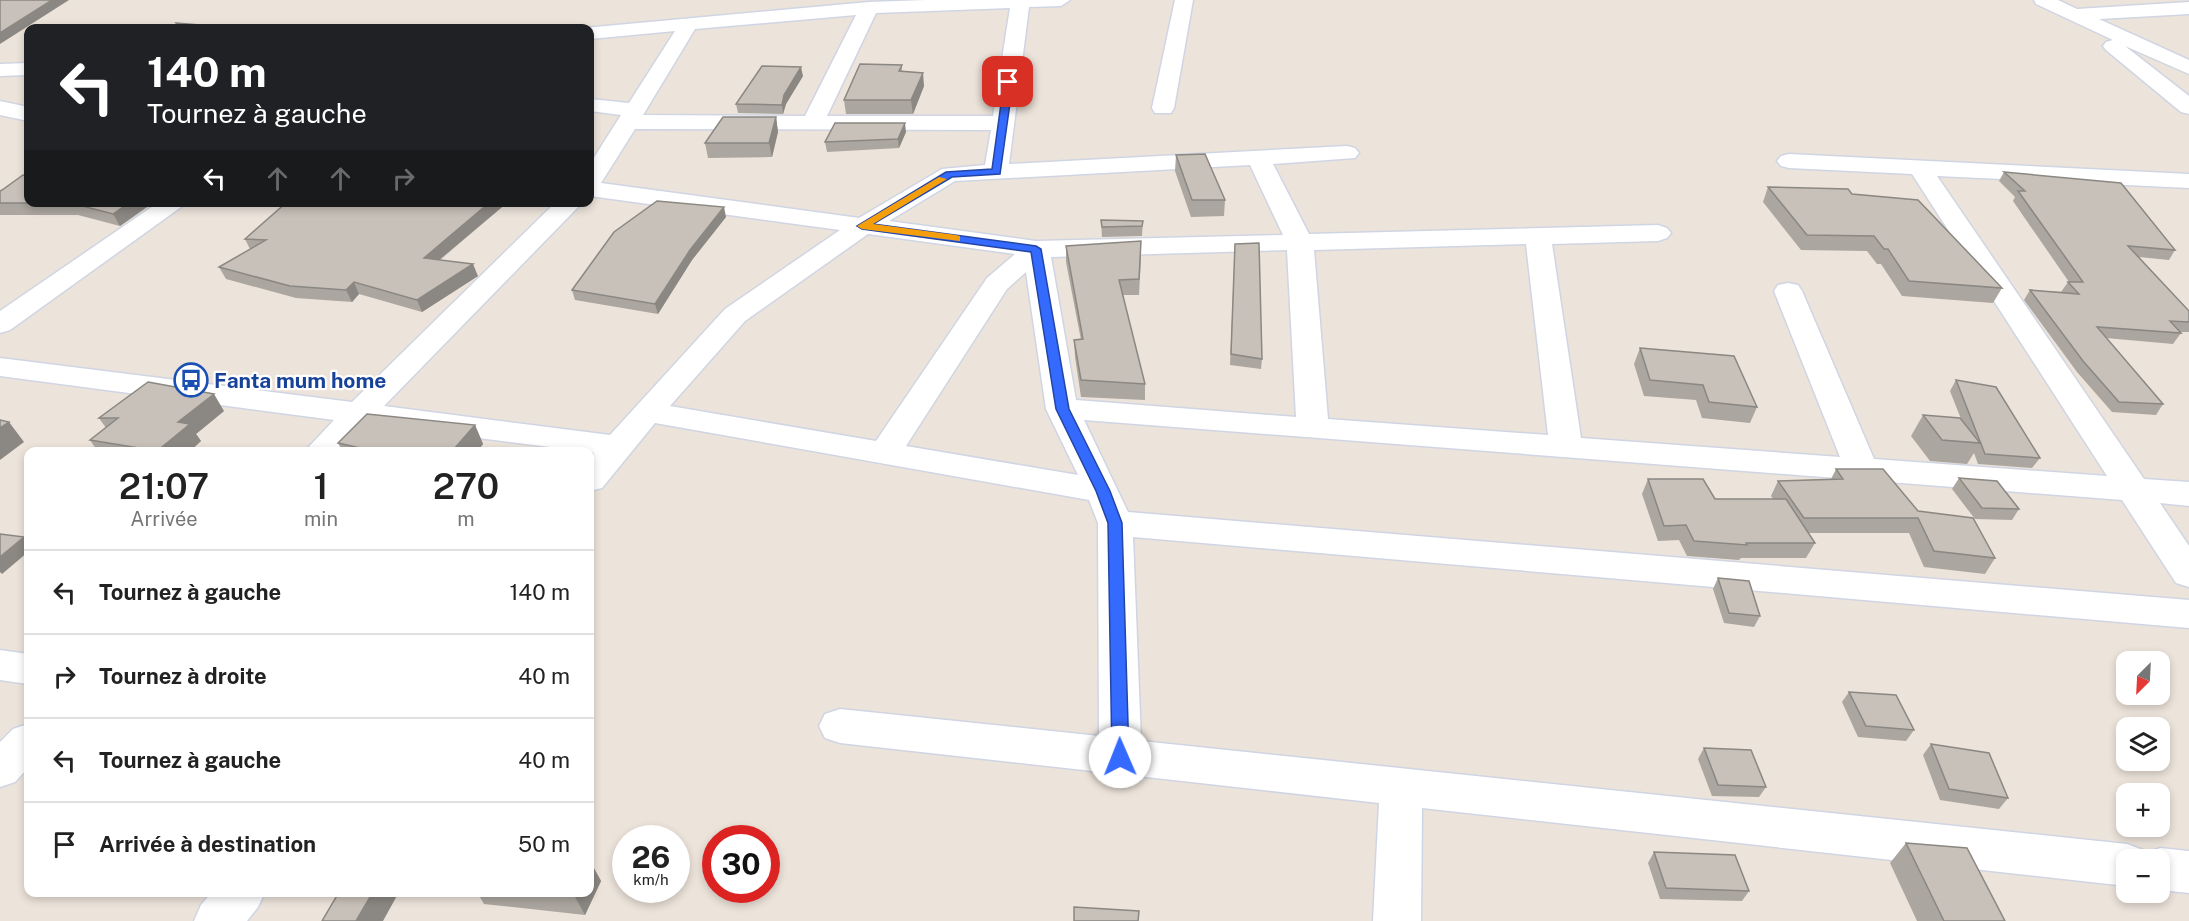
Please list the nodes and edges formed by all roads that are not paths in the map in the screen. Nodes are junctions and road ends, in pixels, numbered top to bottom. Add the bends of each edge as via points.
1 (1062, 0) edge
2 (1184, 0) edge
3 (2043, 0) edge
4 (1020, 1) edge
5 (869, 8) junction
6 (2189, 8) edge
7 (2073, 14) junction
8 (689, 24) junction
9 (594, 33) edge
10 (2189, 68) edge
11 (24, 69) edge
12 (0, 70) edge
13 (594, 106) edge
14 (2189, 107) edge
15 (0, 108) edge
16 (1163, 108) dead end
17 (24, 113) edge
18 (631, 116) junction
19 (813, 122) junction
20 (1002, 123) junction
21 (1347, 153) dead end
22 (1258, 157) junction
23 (1790, 161) dead end
24 (1919, 167) junction
25 (996, 172) junction
26 (594, 176) edge
27 (2189, 181) edge
28 (594, 190) edge
29 (169, 207) edge
30 (566, 207) edge
31 (862, 226) junction
32 (1658, 233) dead end
33 (1538, 236) junction
34 (1300, 242) junction
35 (1036, 249) junction
36 (1788, 291) dead end
37 (0, 324) edge
38 (0, 367) edge
39 (1062, 409) junction
40 (647, 412) junction
41 (359, 413) junction
42 (1313, 428) junction
43 (618, 446) junction
44 (325, 447) edge
45 (1566, 447) junction
46 (885, 453) junction
47 (1862, 470) junction
48 (594, 475) edge
49 (2133, 490) junction
50 (2189, 494) edge
51 (1109, 507) junction
52 (2189, 574) edge
53 (2189, 614) edge
54 (0, 665) edge
55 (24, 668) edge
56 (840, 726) dead end
57 (24, 745) edge
58 (1120, 757) junction
59 (0, 769) edge
60 (1401, 786) junction
61 (2116, 864) edge
62 (2170, 870) edge
63 (2189, 872) edge
64 (238, 897) edge
65 (218, 921) edge
66 (1397, 921) edge

1 - 4 street
2 - 16 street
3 - 7 street
4 - 5 street
4 - 20 street
5 - 8 street
5 - 19 street
6 - 7 street
7 - 10 street
7 - 14 street
8 - 9 street
8 - 18 street
11 - 12 street
13 - 18 street
15 - 17 street
18 - 19 street
18 - 26 street
19 - 20 street
20 - 25 street
21 - 22 street
22 - 25 street
22 - 34 street
23 - 24 street
24 - 27 street
24 - 49 street
25 - 31 street via 950,174
28 - 31 street
29 - 37 street
30 - 41 street
31 - 35 street
31 - 40 street via 735,315
32 - 33 street
33 - 34 street
33 - 45 street
34 - 35 street
34 - 42 street
35 - 39 street
35 - 46 street via 997,284
36 - 47 street
38 - 41 street
39 - 42 street
39 - 51 street
40 - 43 street
40 - 46 street
41 - 43 street
41 - 44 street
42 - 45 street
43 - 48 street
45 - 47 street
46 - 51 street
47 - 49 street
49 - 50 street
49 - 52 street
51 - 53 street
51 - 58 street
54 - 55 street
56 - 58 street
57 - 59 street
58 - 60 street
60 - 61 street
60 - 66 street
62 - 63 street
64 - 65 street

